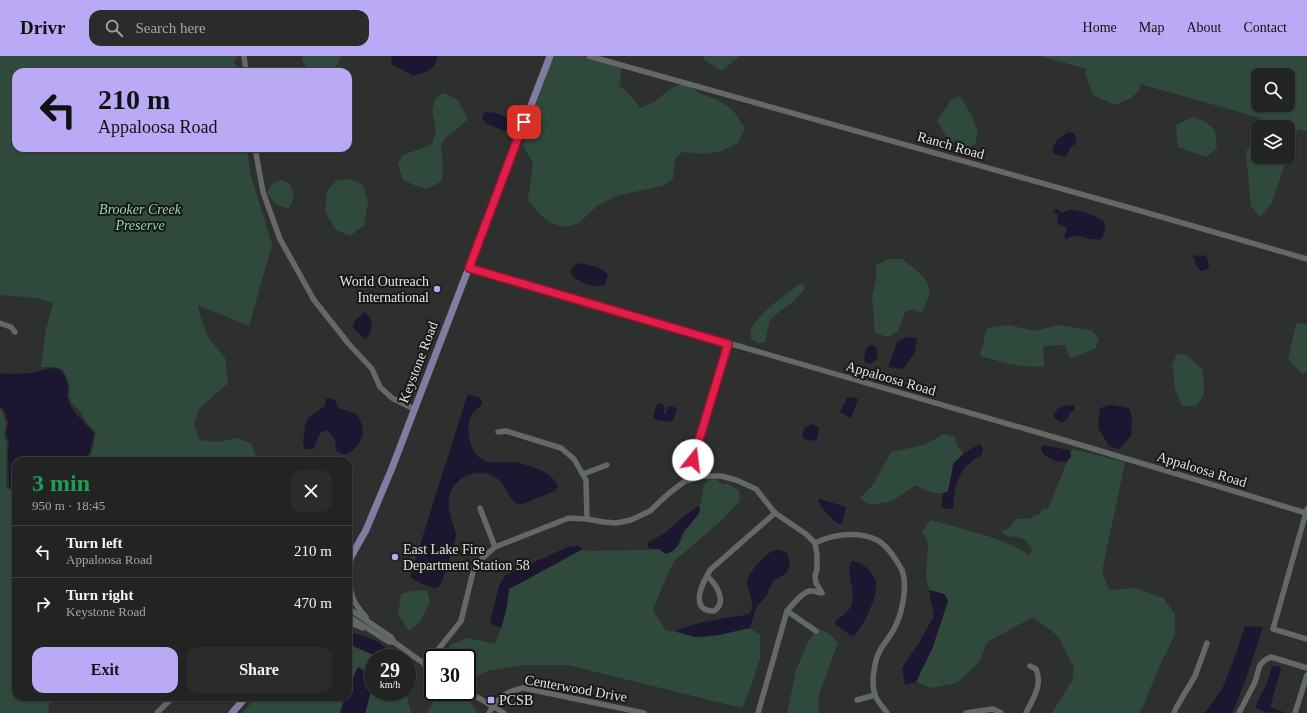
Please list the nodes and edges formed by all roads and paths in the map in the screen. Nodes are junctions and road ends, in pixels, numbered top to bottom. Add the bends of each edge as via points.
1 (244, 56) edge
2 (550, 56) edge
3 (589, 56) edge
4 (246, 68) edge
5 (256, 152) edge
6 (1307, 259) edge
7 (469, 268) junction
8 (0, 323) edge
9 (15, 332) dead end
10 (728, 344) junction
11 (414, 409) junction
12 (498, 432) dead end
13 (693, 460) dead end
14 (607, 465) dead end
15 (583, 474) junction
16 (480, 508) dead end
17 (1306, 511) edge
18 (775, 513) junction
19 (587, 518) junction
20 (815, 543) junction
21 (495, 547) junction
22 (352, 555) edge
23 (707, 576) junction
24 (352, 595) edge
25 (352, 611) edge
26 (788, 611) junction
27 (352, 619) edge
28 (352, 624) edge
29 (373, 624) junction
30 (816, 631) dead end
31 (378, 636) junction
32 (1307, 639) edge
33 (394, 642) junction
34 (1207, 643) dead end
35 (439, 649) edge
36 (424, 665) edge
37 (1030, 666) dead end
38 (1307, 668) edge
39 (1307, 675) edge
40 (875, 695) junction
41 (476, 697) edge
42 (857, 700) dead end
43 (169, 701) edge
44 (242, 701) edge
45 (492, 707) junction
46 (157, 713) edge
47 (232, 713) edge
48 (490, 713) edge
49 (504, 713) edge
50 (644, 713) edge
51 (758, 713) edge
52 (887, 713) edge
53 (966, 713) edge
54 (1001, 713) edge
55 (1026, 713) edge
56 (1174, 713) edge
57 (1239, 713) edge
58 (1295, 713) edge

1 - 4 street
2 - 7 main road, Keystone Road
3 - 6 street, Ranch Road
5 - 11 street via 263,192 280,240 314,300 372,369 380,387 392,398
7 - 10 street, Appaloosa Road
7 - 11 main road, Keystone Road
8 - 9 street via 11,327
10 - 13 street
10 - 17 street, Appaloosa Road
11 - 22 main road, Keystone Road via 366,530
12 - 15 street via 506,430 560,448 574,459
14 - 15 street
15 - 19 street via 586,480
16 - 21 street
17 - 32 street via 1273,629
18 - 19 street via 756,490 721,476 702,476 685,481 650,512 631,520 616,523
18 - 20 street
18 - 23 street via 710,570
19 - 21 street via 569,518
20 - 26 street via 815,576 822,592 811,590 805,593
20 - 40 street via 852,534 871,538 891,551 902,571 903,601 899,617 879,651 875,663
21 - 35 street via 474,568 461,621
23 - 23 street via 701,589 700,603 705,610 714,611 721,599
24 - 29 street via 357,606
25 - 29 street
26 - 30 street
26 - 51 street
27 - 31 street
28 - 31 street
29 - 33 street
31 - 33 street
33 - 36 street
34 - 56 street via 1195,676
37 - 55 street via 1036,669 1039,678 1038,688
38 - 57 street via 1271,657 1264,660
39 - 58 street
40 - 42 street
40 - 52 street
41 - 45 street
43 - 46 street
44 - 47 main road
45 - 48 street, Centerwood Drive
45 - 49 street
45 - 50 street, Centerwood Drive via 504,694 523,688
53 - 54 street via 993,709

